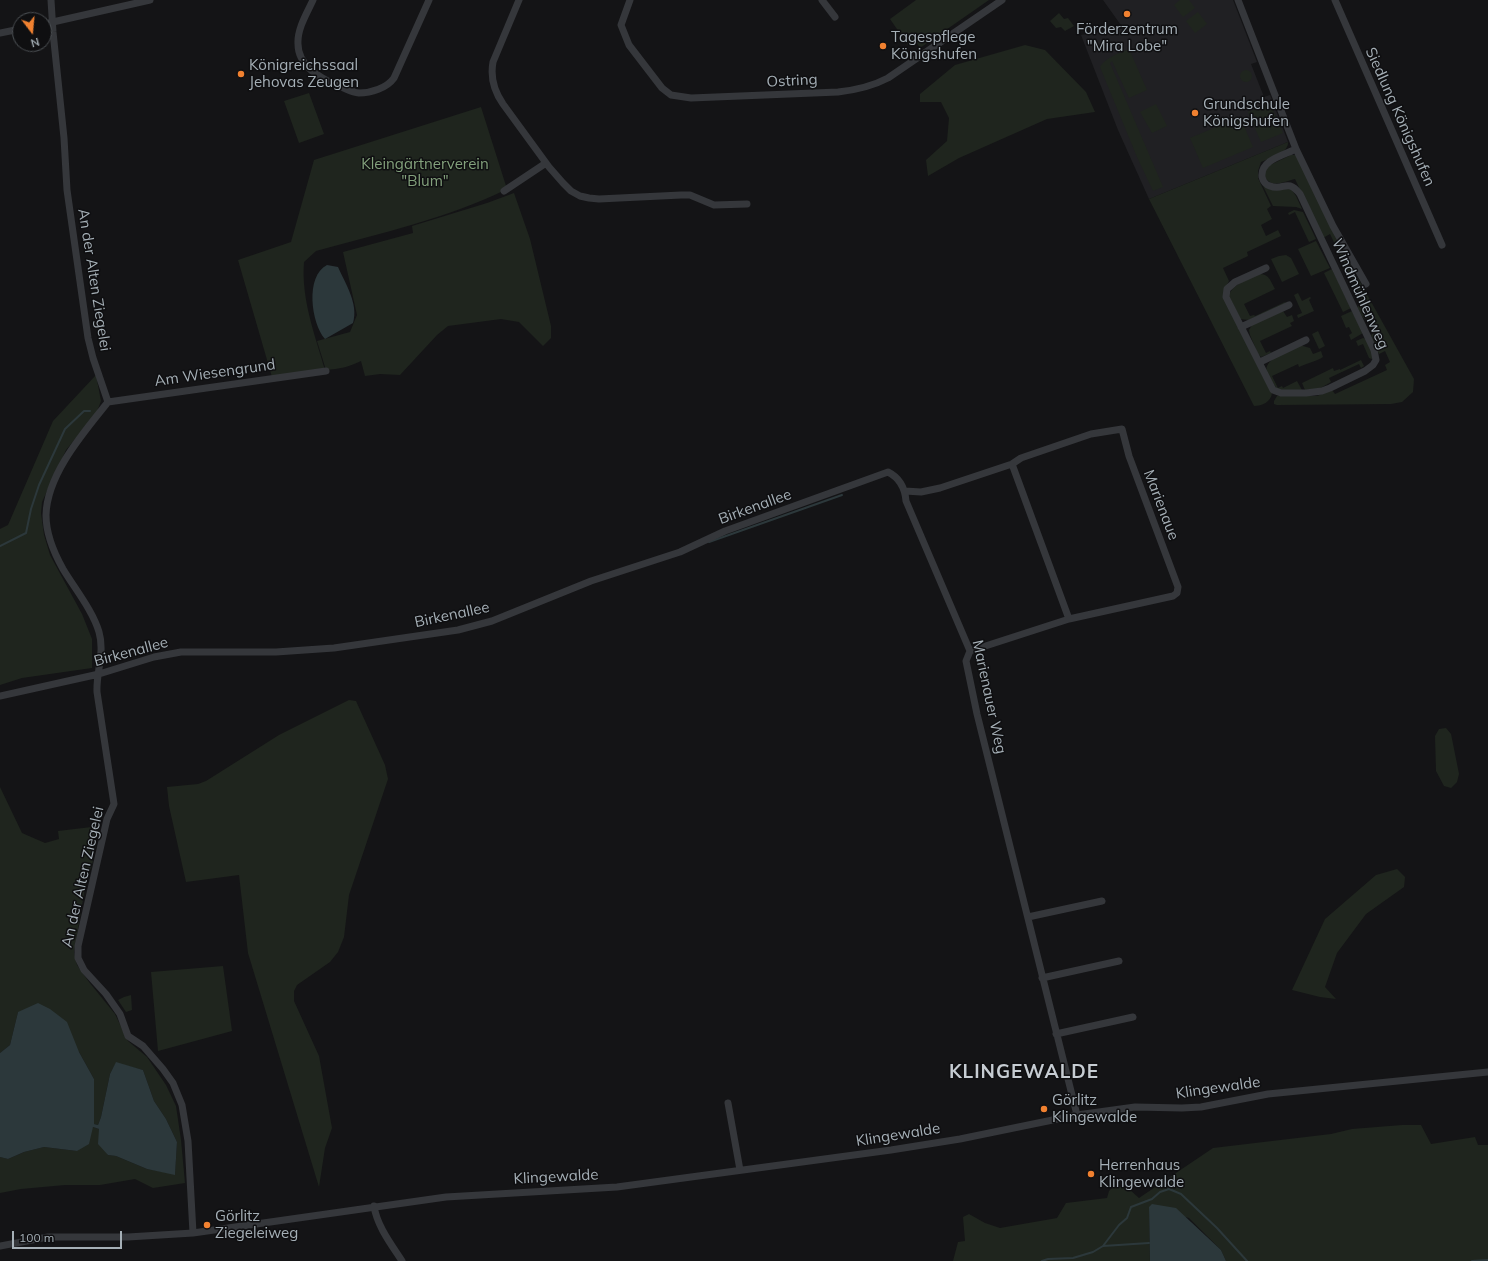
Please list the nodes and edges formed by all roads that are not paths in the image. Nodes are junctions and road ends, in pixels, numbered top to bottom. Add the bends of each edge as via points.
1 (51, 0) edge
2 (150, 0) edge
3 (313, 0) edge
4 (429, 0) edge
5 (519, 0) edge
6 (630, 0) edge
7 (822, 0) edge
8 (1002, 0) edge
9 (1238, 0) edge
10 (1335, 0) edge
11 (52, 12) edge
12 (835, 17) dead end
13 (52, 22) joint
14 (12, 31) edge
15 (0, 33) edge
16 (1296, 149) junction
17 (546, 163) junction
18 (504, 191) dead end
19 (747, 204) dead end
20 (1442, 245) dead end
21 (1266, 268) dead end
22 (1366, 284) dead end
23 (1289, 305) dead end
24 (1241, 327) junction
25 (1306, 340) dead end
26 (1260, 362) junction
27 (326, 371) dead end
28 (108, 402) junction
29 (1012, 464) junction
30 (888, 472) joint
31 (905, 491) junction
32 (1069, 619) junction
33 (970, 651) junction
34 (99, 674) junction
35 (0, 696) edge
36 (1102, 901) dead end
37 (1028, 917) junction
38 (1119, 961) dead end
39 (1042, 978) junction
40 (1133, 1017) dead end
41 (1056, 1034) junction
42 (1488, 1072) edge
43 (728, 1103) dead end
44 (1077, 1115) junction
45 (740, 1170) junction
46 (374, 1206) junction
47 (193, 1233) junction
48 (0, 1246) edge
49 (402, 1261) edge

1 - 11 street, An der Alten Ziegelei
2 - 13 street
3 - 4 street via 298,36 298,48 303,60 310,70 325,80 360,93 391,83
5 - 17 street via 493,62 492,81 498,97
6 - 8 street, Ostring via 622,24 629,45 670,95 691,98 838,92 875,85
7 - 12 street
9 - 16 street, Windmühlenweg
10 - 20 street, Siedlung Königshufen
13 - 28 street, An der Alten Ziegelei via 67,190 88,338
14 - 15 street
16 - 22 street, Windmühlenweg
16 - 26 street, Windmühlenweg via 1269,162 1262,172 1263,180 1274,187 1292,186 1300,194 1374,350 1376,360 1365,371 1330,388 1306,393 1281,393 1273,390
17 - 18 street
17 - 19 street via 571,191 589,198 690,195 714,205
21 - 24 street, Windmühlenweg via 1235,282 1227,289 1226,297
23 - 24 street
24 - 26 street, Windmühlenweg
25 - 26 street
27 - 28 street, Am Wiesengrund
28 - 34 street, An der Alten Ziegelei via 70,451 51,488 46,514 49,538 55,553 99,632 102,654
29 - 31 street, Marienaue via 940,488 921,492
29 - 32 street
29 - 32 street, Marienaue via 1021,458 1091,434 1122,429 1129,456 1178,590 1177,594
30 - 31 street, Marienauer Weg via 896,476
30 - 34 street, Birkenallee via 725,531 680,552 591,581 472,627 334,648 276,652 181,652 154,657
31 - 33 street, Marienauer Weg via 906,501
32 - 33 street, Marienaue
33 - 37 street, Marienauer Weg via 966,661 977,714
34 - 35 street, Birkenallee
34 - 47 street, An der Alten Ziegelei via 97,692 114,804 107,819 78,946 78,958 84,970 120,1014 128,1036 143,1046 173,1083 182,1105 188,1141
36 - 37 street
37 - 39 street, Marienauer Weg
38 - 39 street
39 - 41 street, Marienauer Weg
40 - 41 street
41 - 44 street, Marienauer Weg
42 - 44 street, Klingewalde via 1268,1094 1201,1107 1135,1107
43 - 45 street
44 - 45 street, Klingewalde via 960,1139
45 - 46 street, Klingewalde via 617,1187 446,1197
46 - 47 street, Klingewalde
46 - 49 street via 387,1239
47 - 48 street, Klingewalde via 128,1237 48,1237

